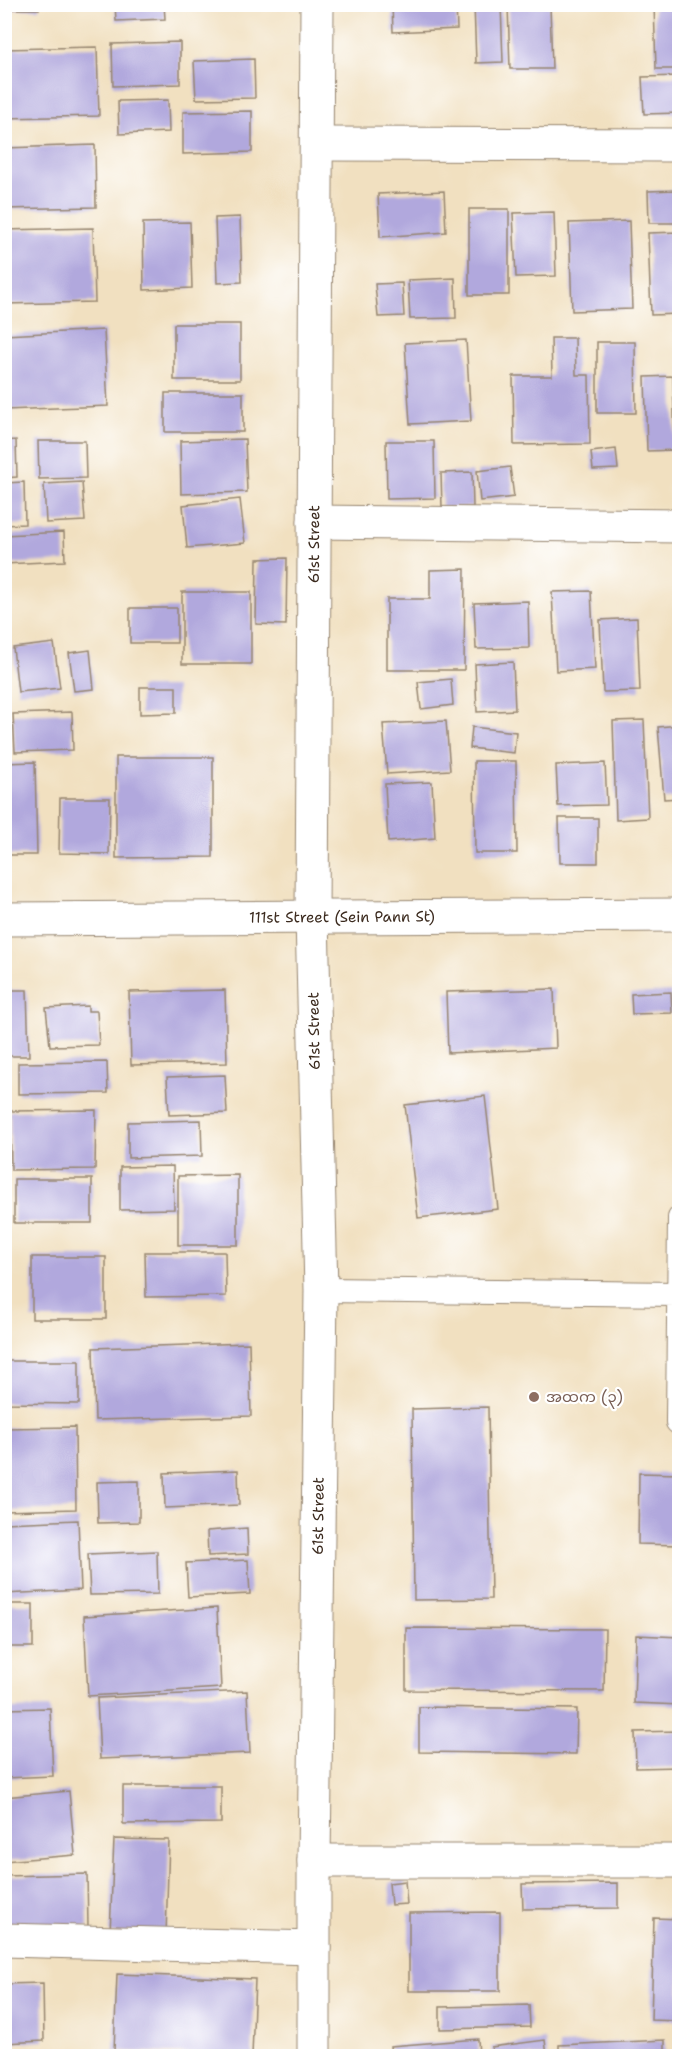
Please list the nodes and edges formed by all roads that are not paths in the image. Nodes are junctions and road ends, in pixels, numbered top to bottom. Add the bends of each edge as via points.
1 (317, 4) edge
2 (318, 144) junction
3 (680, 145) edge
4 (314, 522) junction
5 (680, 526) edge
6 (680, 915) edge
7 (312, 917) junction
8 (4, 919) edge
9 (680, 1218) edge
10 (321, 1290) junction
11 (678, 1294) edge
12 (678, 1422) edge
13 (314, 1861) junction
14 (680, 1861) edge
15 (4, 1940) edge
16 (314, 1948) junction
17 (314, 2056) edge

1 - 2 street, 61st Street
2 - 3 street
2 - 4 street, 61st Street
4 - 5 street
4 - 7 street, 61st Street
6 - 7 street, 111st Street (Sein Pann St)
7 - 8 street, 111st Street (Sein Pann St)
7 - 10 street, 61st Street
9 - 11 lane
10 - 11 lane
10 - 13 street, 61st Street
11 - 12 lane
13 - 14 street
13 - 16 street, 61st Street
15 - 16 street
16 - 17 street, 61st Street

